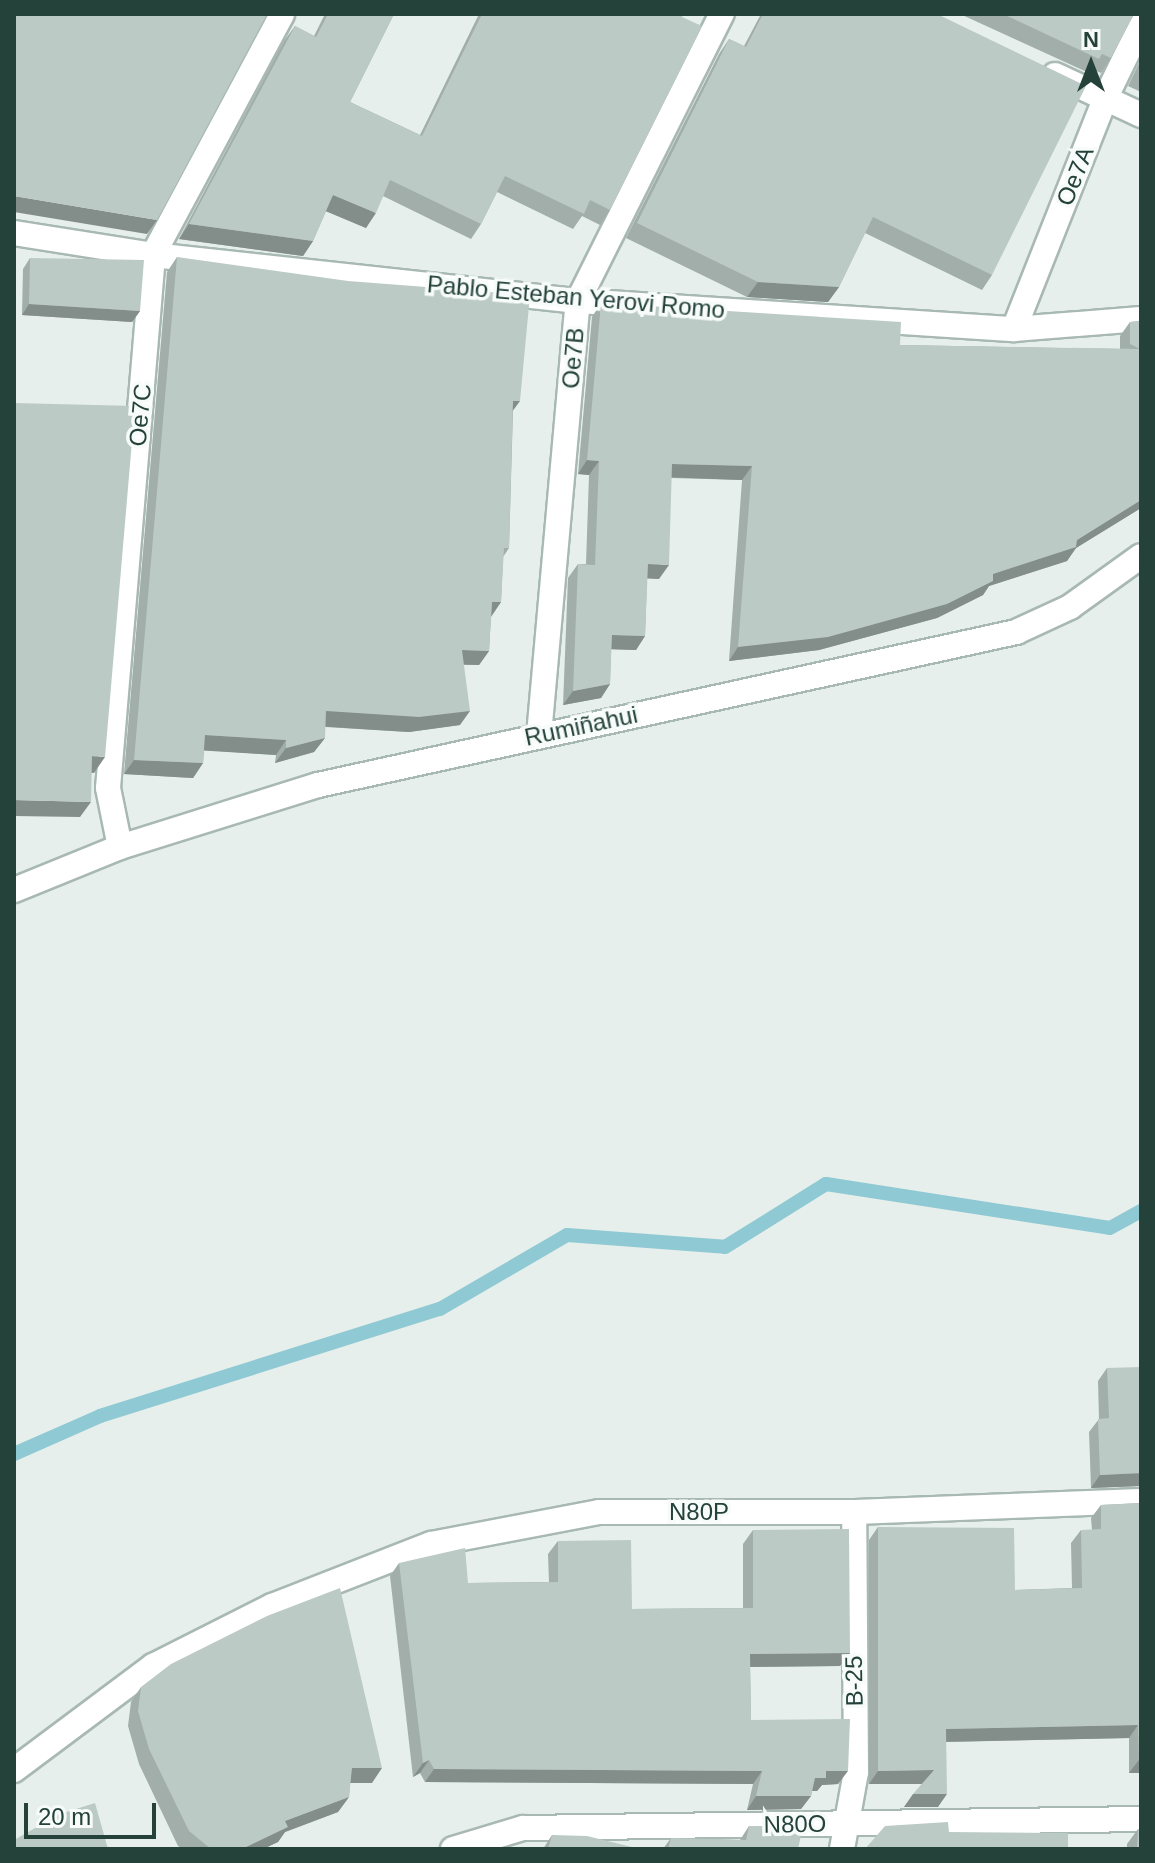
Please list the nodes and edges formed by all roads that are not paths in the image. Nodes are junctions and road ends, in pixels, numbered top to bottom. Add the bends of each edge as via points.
1 (282, 14) edge
2 (722, 14) edge
3 (1141, 25) edge
4 (1038, 66) edge
5 (1105, 99) junction
6 (1141, 115) edge
7 (14, 233) edge
8 (153, 255) junction
9 (578, 301) junction
10 (1141, 319) edge
11 (1014, 329) junction
12 (1141, 556) edge
13 (539, 735) junction
14 (120, 847) junction
15 (14, 890) edge
16 (1141, 1501) edge
17 (854, 1512) junction
18 (14, 1770) edge
19 (1141, 1819) edge
20 (848, 1823) junction
21 (520, 1838) edge
22 (453, 1849) edge
23 (842, 1849) edge

1 - 8 street, Oe7C
2 - 9 street, Oe7B
3 - 5 street, Oe7A
4 - 5 street
5 - 6 street
5 - 11 street, Oe7A
7 - 8 street, Pablo Esteban Yerovi Romo
8 - 9 street, Pablo Esteban Yerovi Romo
8 - 14 street, Oe7C via 108,788
9 - 11 street, Pablo Esteban Yerovi Romo
9 - 13 street, Oe7B
10 - 11 street, Pablo Esteban Yerovi Romo
12 - 13 street, Rumiñahui via 1070,607 1016,632
13 - 14 street, Rumiñahui via 318,785
14 - 15 street, Rumiñahui
16 - 17 street, N80P
17 - 18 street, N80P via 599,1512 431,1544 272,1606 153,1666
17 - 20 street, B-25 via 856,1772
19 - 20 street, N80O
20 - 21 street, N80O
20 - 23 street, B-25
21 - 22 street, N80O

